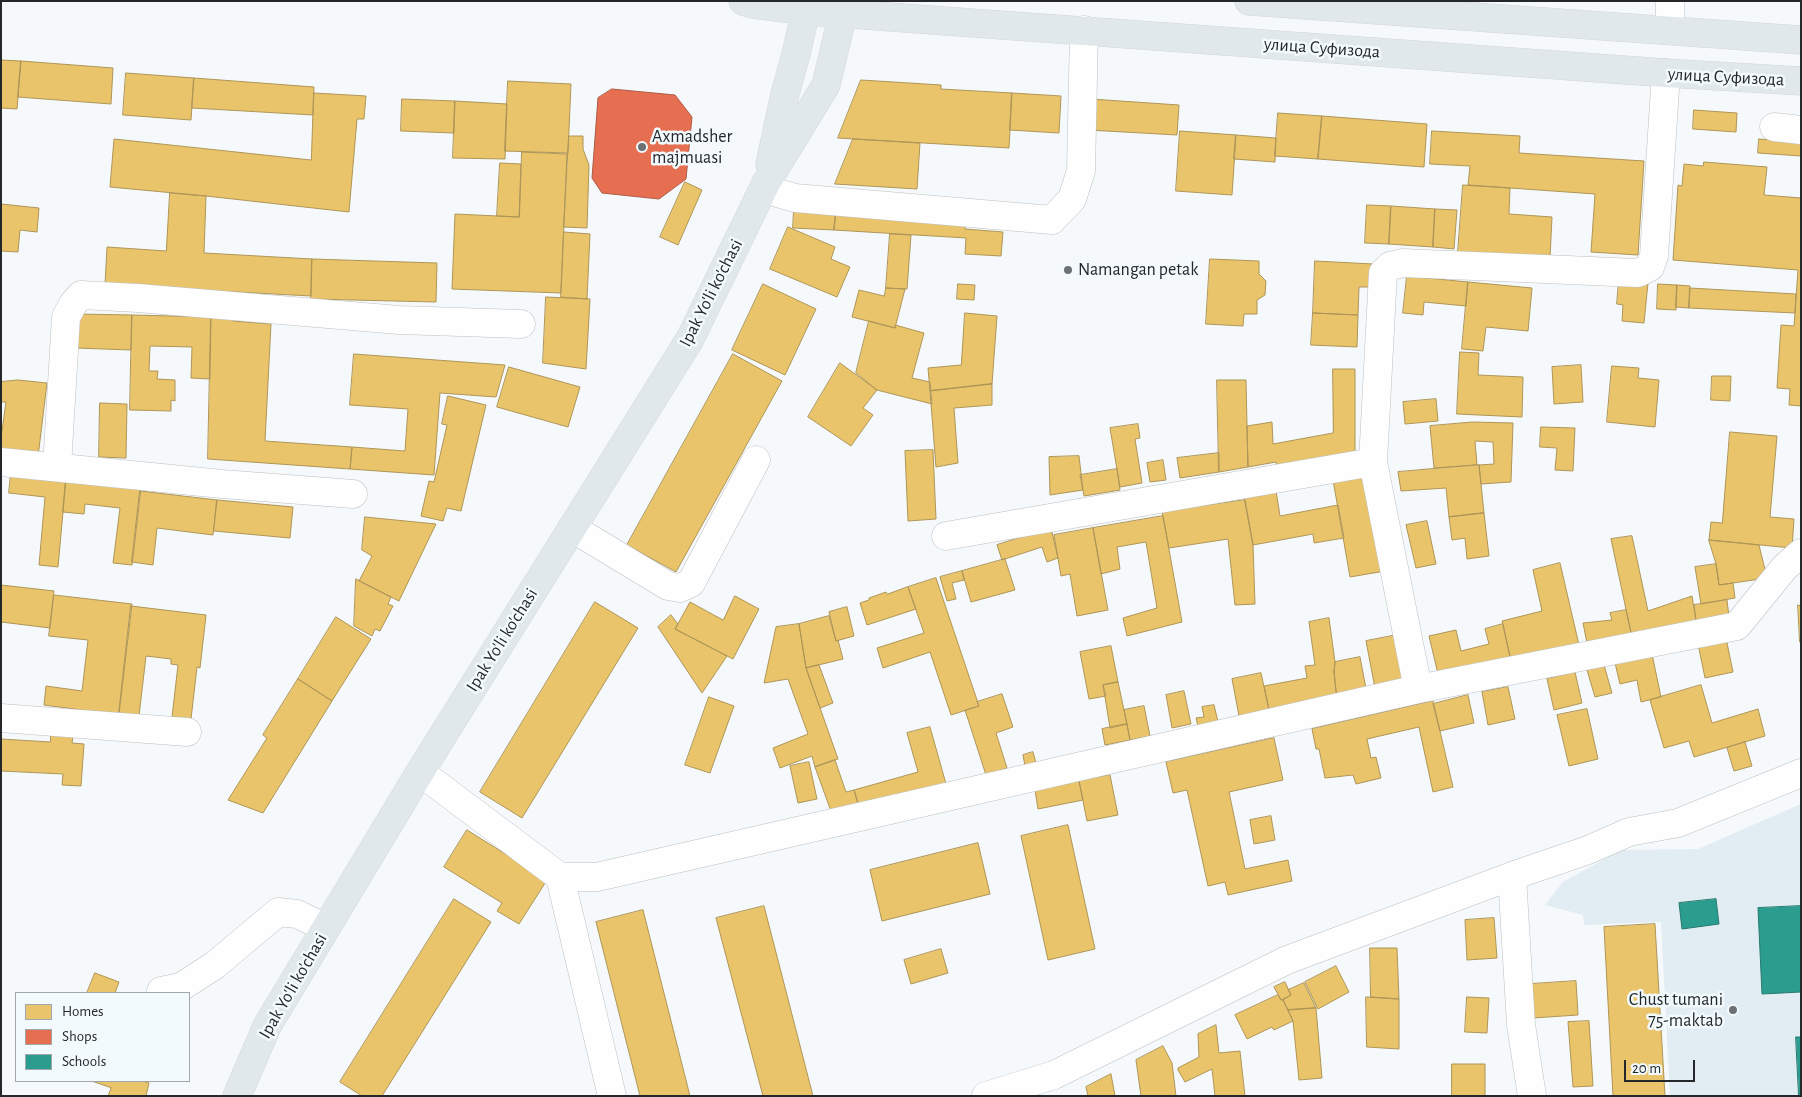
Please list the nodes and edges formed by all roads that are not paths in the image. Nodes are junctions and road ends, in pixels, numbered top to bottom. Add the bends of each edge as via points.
1 (743, 1) edge
2 (1249, 1) edge
3 (1670, 1) edge
4 (1277, 2) edge
5 (807, 6) edge
6 (845, 7) edge
7 (1084, 30) junction
8 (1670, 30) junction
9 (1801, 40) edge
10 (1666, 74) junction
11 (1801, 81) edge
12 (1774, 127) dead end
13 (1801, 130) edge
14 (765, 186) junction
15 (521, 324) dead end
16 (756, 460) dead end
17 (1, 462) edge
18 (1373, 462) junction
19 (57, 467) junction
20 (353, 494) dead end
21 (572, 528) junction
22 (946, 536) dead end
23 (1801, 554) edge
24 (1418, 689) junction
25 (1, 718) edge
26 (187, 732) dead end
27 (420, 772) junction
28 (1801, 773) edge
29 (1512, 876) junction
30 (560, 877) junction
31 (326, 928) junction
32 (161, 991) dead end
33 (237, 1096) edge
34 (612, 1096) edge
35 (986, 1096) edge
36 (1532, 1096) edge

1 - 5 main road, улица Суфизода
2 - 4 main road
3 - 8 street
4 - 8 main road
5 - 6 main road, улица Суфизода
5 - 14 main road, Ipak Yo'li ko'chasi
6 - 7 main road, улица Суфизода
6 - 14 main road, Ipak Yo'li ko'chasi via 826,84
7 - 10 main road, улица Суфизода
7 - 14 street via 1081,171 1072,199 1052,220 795,198
8 - 9 main road
10 - 11 main road, улица Суфизода
10 - 18 street via 1654,256 1650,267 1638,273 1403,263 1390,266 1383,273
12 - 13 street
14 - 21 main road, Ipak Yo'li ko'chasi via 690,339
15 - 19 street via 399,320 81,296 66,316
16 - 21 street via 691,583 680,588 668,586
17 - 19 street
18 - 22 street
18 - 24 street
19 - 20 street
21 - 27 main road, Ipak Yo'li ko'chasi
23 - 24 street via 1785,568 1737,626
24 - 30 street via 597,877
25 - 26 street
27 - 30 street
27 - 31 main road, Ipak Yo'li ko'chasi
28 - 29 street via 1678,823 1629,832
29 - 35 street via 1287,960 1054,1075
29 - 36 street via 1521,1025
30 - 34 street
31 - 32 street via 297,914 278,912 216,965 181,987
31 - 33 main road, Ipak Yo'li ko'chasi via 267,1026

